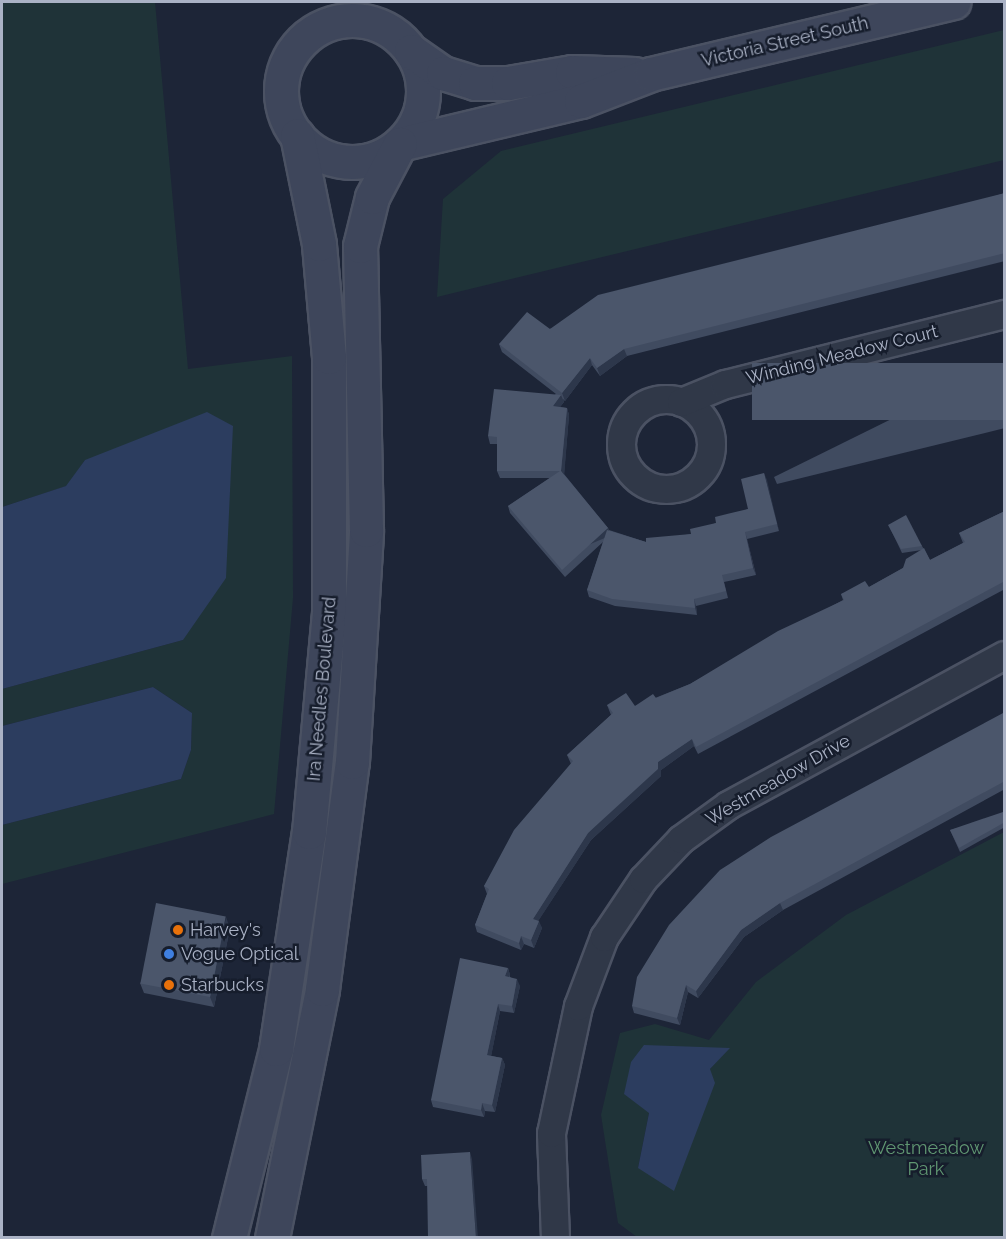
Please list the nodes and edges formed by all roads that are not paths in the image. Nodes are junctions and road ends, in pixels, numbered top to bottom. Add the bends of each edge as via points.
1 (322, 2) edge
2 (390, 2) edge
3 (954, 2) edge
4 (302, 40) junction
5 (408, 47) junction
6 (651, 74) junction
7 (297, 135) junction
8 (400, 144) junction
9 (1005, 314) edge
10 (681, 402) dead end
11 (1005, 655) edge
12 (229, 1238) edge
13 (272, 1238) edge
14 (555, 1238) edge

1 - 4 main road
2 - 5 main road
3 - 6 main road, Victoria Street South
4 - 5 main road via 328,24 351,20 379,25
4 - 7 main road via 288,59 281,91
5 - 6 main road, Victoria Street South via 443,74 475,83 508,83 572,72
5 - 8 main road via 421,72 423,100 413,128
6 - 8 main road, Victoria Street South via 581,101
7 - 8 main road via 319,154 342,161 369,160
7 - 12 main road, Ira Needles Boulevard via 319,244 329,357 329,611 309,832 276,1049
8 - 13 main road, Ira Needles Boulevard via 372,197 360,246 366,530 352,762 322,989
9 - 10 street, Winding Meadow Court via 725,384
11 - 14 street, Westmeadow Drive via 728,805 681,839 643,879 604,938 578,1006 551,1132

